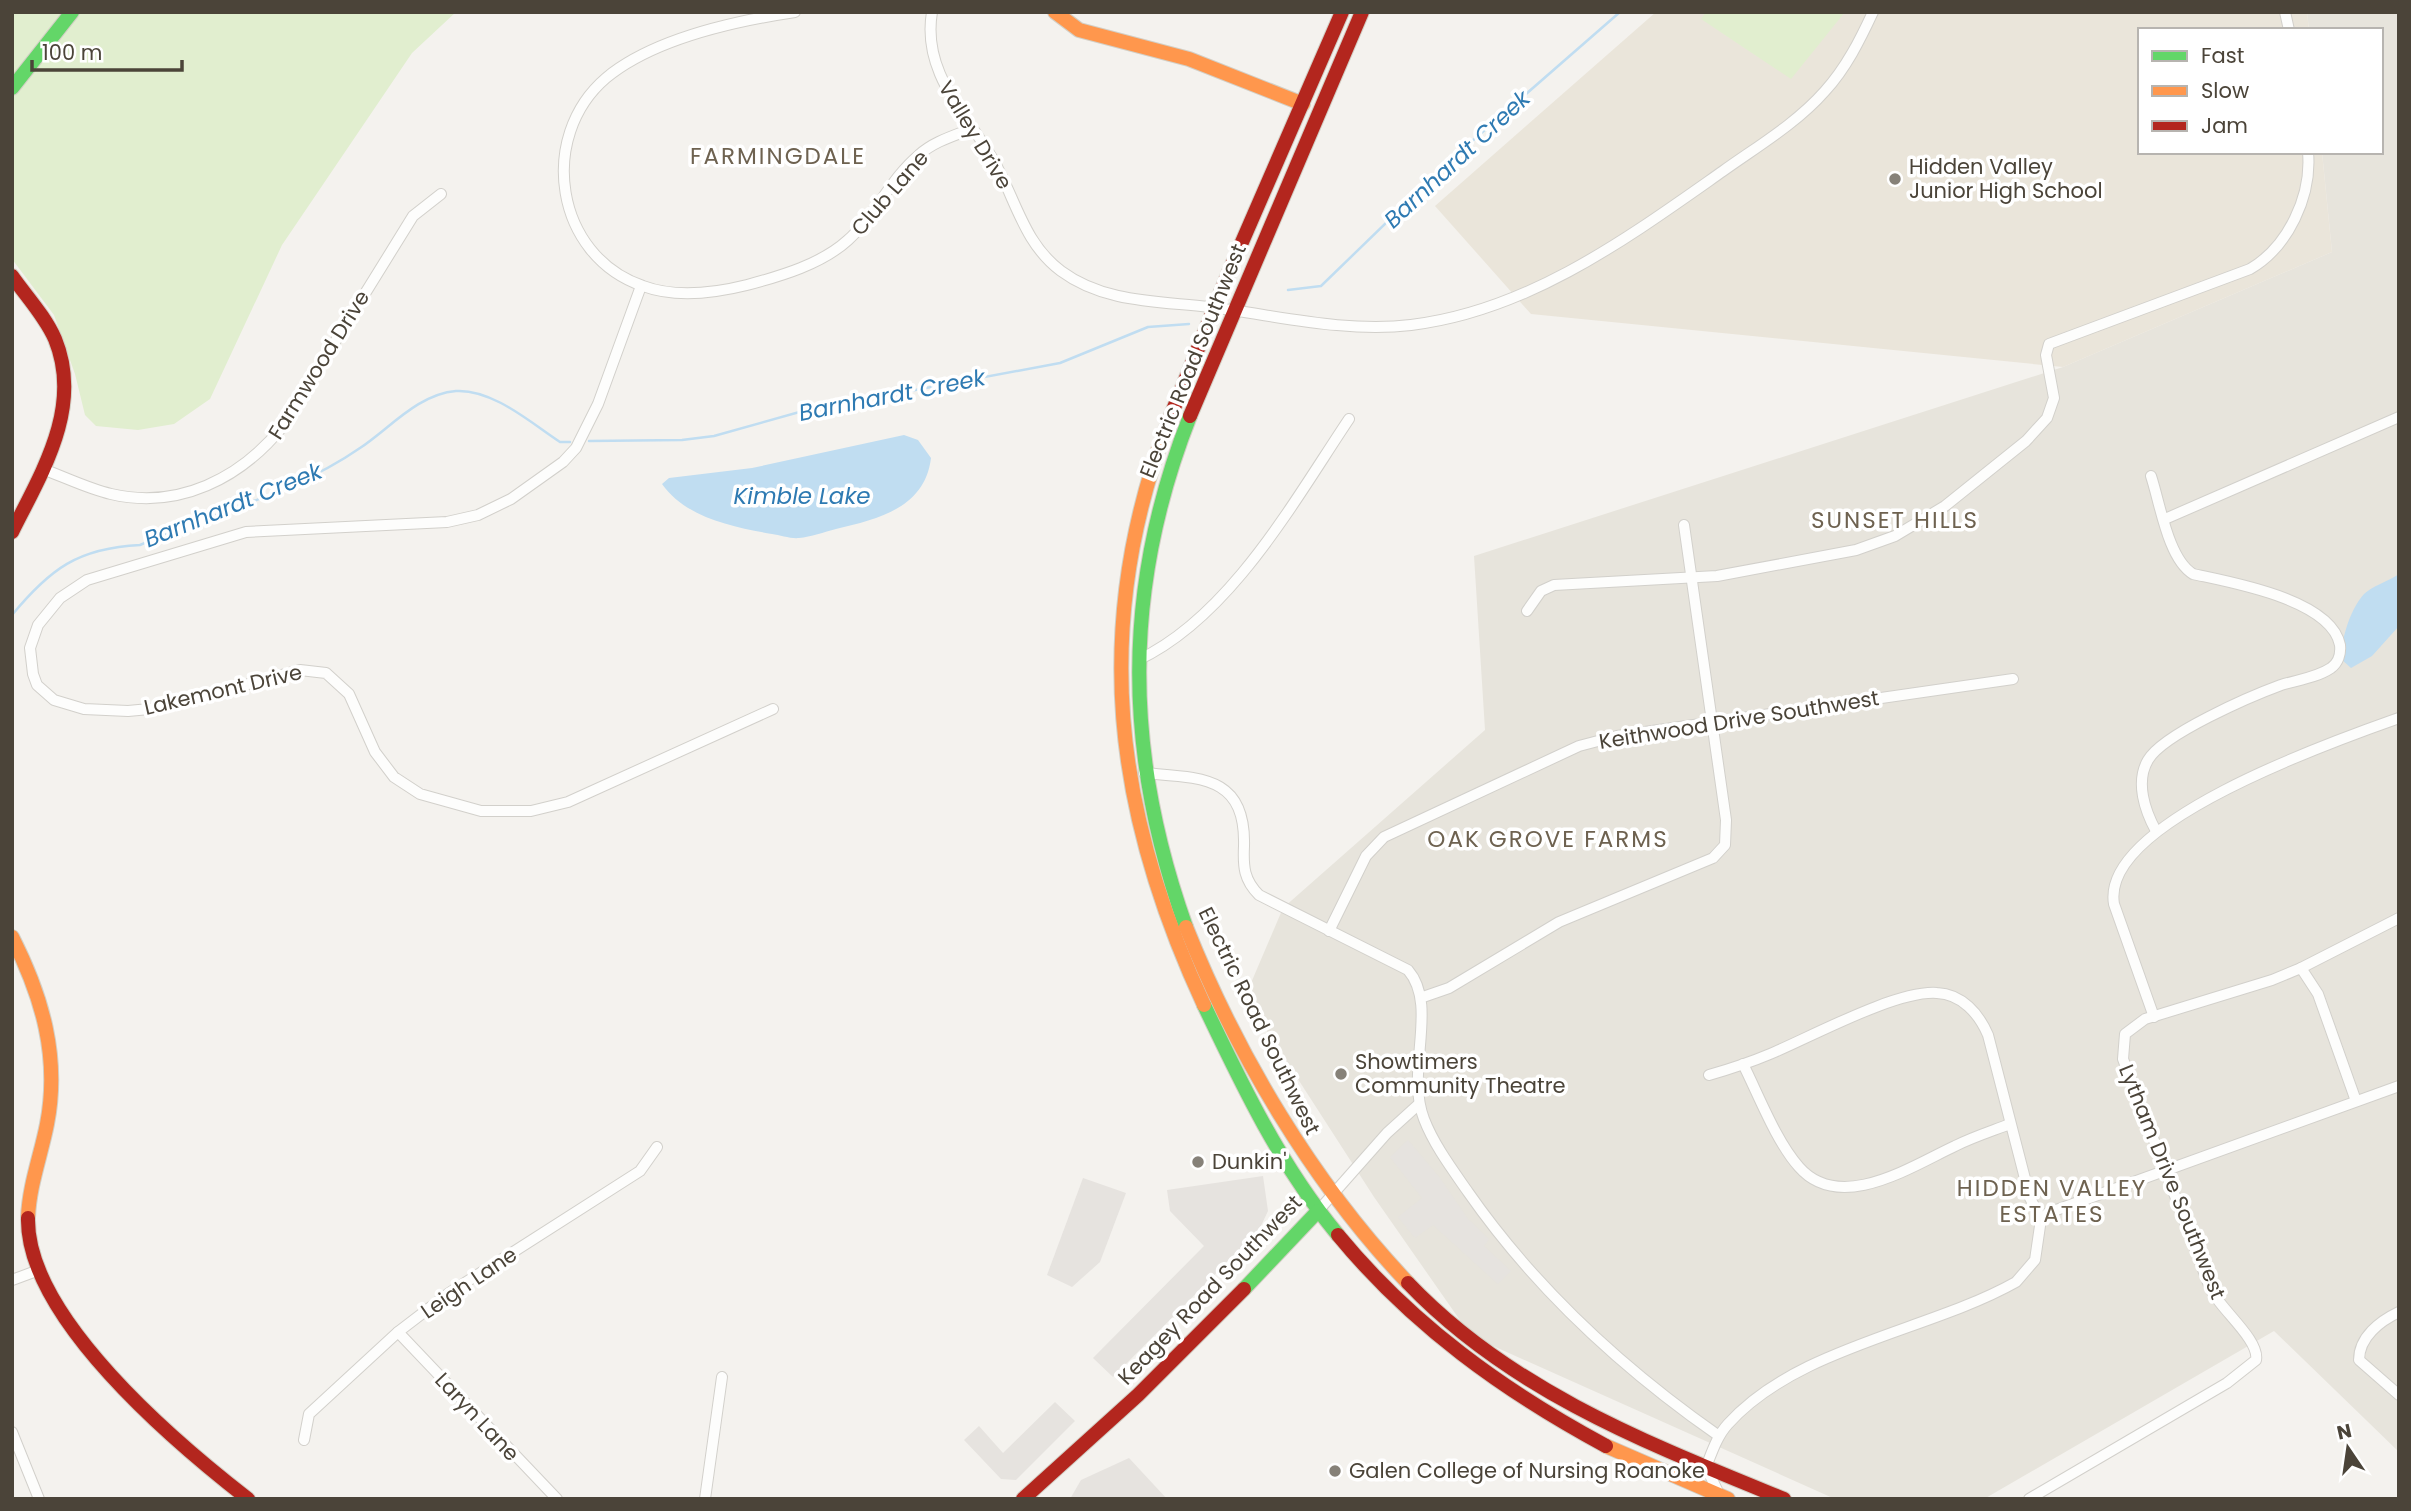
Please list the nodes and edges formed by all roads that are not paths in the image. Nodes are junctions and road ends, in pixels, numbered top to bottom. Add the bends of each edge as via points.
1 (72, 12) edge
2 (794, 12) edge
3 (932, 12) edge
4 (1055, 12) edge
5 (1342, 12) edge
6 (1362, 12) edge
7 (1873, 12) edge
8 (12, 88) edge
9 (1303, 104) junction
10 (971, 129) junction
11 (2308, 154) edge
12 (441, 194) dead end
13 (12, 276) edge
14 (641, 286) junction
15 (1213, 307) junction
16 (1234, 313) junction
17 (2399, 417) edge
18 (1349, 419) dead end
19 (45, 470) junction
20 (2151, 476) dead end
21 (2165, 519) junction
22 (1684, 525) dead end
23 (12, 532) edge
24 (1692, 578) junction
25 (1527, 611) dead end
26 (1138, 660) junction
27 (2013, 679) dead end
28 (774, 709) dead end
29 (2399, 718) edge
30 (1713, 722) junction
31 (1144, 773) junction
32 (2156, 831) junction
33 (2399, 918) edge
34 (1329, 931) junction
35 (12, 937) edge
36 (2301, 968) junction
37 (1423, 998) junction
38 (2154, 1017) junction
39 (1743, 1064) junction
40 (1709, 1075) dead end
41 (2399, 1086) edge
42 (2356, 1101) junction
43 (1419, 1104) junction
44 (2010, 1124) junction
45 (657, 1147) dead end
46 (2166, 1171) junction
47 (1330, 1195) junction
48 (1318, 1211) junction
49 (2042, 1219) junction
50 (39, 1270) junction
51 (12, 1280) edge
52 (2399, 1312) edge
53 (398, 1332) junction
54 (722, 1377) dead end
55 (2399, 1395) edge
56 (12, 1432) edge
57 (1719, 1436) junction
58 (304, 1440) dead end
59 (1706, 1467) junction
60 (1724, 1497) edge
61 (39, 1499) edge
62 (248, 1499) edge
63 (557, 1499) edge
64 (705, 1499) edge
65 (1024, 1499) edge
66 (1784, 1499) edge
67 (2029, 1499) edge

1 - 8 main road
2 - 14 street, Club Lane via 716,29 634,61 605,79 577,116 562,160 567,203 598,256
3 - 10 street, Valley Drive via 939,74
4 - 9 main road via 1079,30 1189,59
5 - 9 main road, Electric Road Southwest
6 - 16 main road, Electric Road Southwest
7 - 16 street, Valley Drive via 1846,65 1808,108 1607,250 1532,289 1459,315 1383,328
9 - 15 main road, Electric Road Southwest
10 - 14 street, Club Lane via 919,154 846,242 808,264 722,290 677,292
10 - 15 street, Valley Drive via 999,170 1032,241 1060,271 1122,298
11 - 24 street via 2306,185 2286,235 2271,254 2235,275 2049,344 2046,355 2054,398 2047,418 2026,441 1945,506 1903,531 1856,550
12 - 19 street, Farmwood Drive via 413,216 283,426 238,470 186,494 149,498 108,494
13 - 19 main road via 55,340 64,378 65,409
14 - 28 street, Lakemont Drive via 585,434 563,462 511,499 461,520 246,533 88,580 60,598 38,625 30,648 33,674 37,685 54,700 84,709 128,711 160,708 300,670 326,673 349,694 375,752 394,777 420,794 481,811 531,811 568,802
15 - 16 street, Valley Drive
15 - 48 main road, Electric Road Southwest via 1162,436 1136,527 1121,644 1124,749 1141,844 1170,934 1242,1083
16 - 26 main road, Electric Road Southwest via 1160,498 1144,576
17 - 21 street
18 - 26 street via 1230,589 1170,643
19 - 23 main road
20 - 21 street
21 - 32 street via 2175,555 2185,569 2264,589 2291,601 2326,624 2340,648 2337,661 2325,671 2239,703 2153,753 2144,768 2142,790
22 - 24 street
24 - 25 street via 1554,585 1541,591
24 - 30 street
26 - 31 main road, Electric Road Southwest
27 - 30 street, Keithwood Drive Southwest
29 - 32 street via 2275,765
30 - 34 street, Keithwood Drive Southwest via 1579,746 1390,832 1366,856
30 - 37 street via 1726,820 1725,845 1719,854 1559,922 1449,988
31 - 34 street via 1192,777 1236,799 1244,818 1243,870 1251,887 1269,902
31 - 47 main road, Electric Road Southwest via 1169,880 1203,966 1286,1128
32 - 38 street via 2123,865 2112,895
33 - 36 street, Lytham Drive Southwest
34 - 37 street via 1408,970
35 - 50 main road via 40,1000 52,1057 49,1115 29,1210 30,1240
36 - 38 street, Lytham Drive Southwest
36 - 42 street via 2318,995
37 - 43 street via 1416,1061
38 - 46 street, Lytham Drive Southwest via 2131,1027 2122,1049
39 - 40 street
39 - 44 street via 1791,1158 1805,1174 1824,1185 1855,1186 1884,1179
39 - 44 street via 1908,996 1947,994 1968,1006 1983,1024
41 - 42 street
42 - 46 street
43 - 47 street, Keagey Road Southwest
43 - 57 street via 1448,1163 1522,1265 1562,1306
44 - 49 street via 2030,1198
45 - 53 street, Leigh Lane via 640,1171 449,1293
46 - 49 street
46 - 67 street, Lytham Drive Southwest via 2210,1288 2256,1348 2256,1360
47 - 48 street, Keagey Road Southwest
47 - 59 main road, Electric Road Southwest via 1407,1283 1491,1355 1591,1417
48 - 60 main road, Electric Road Southwest via 1396,1298 1483,1372 1592,1439
48 - 65 main road, Keagey Road Southwest via 1113,1418
49 - 57 street via 2035,1260 2016,1282 1801,1372 1743,1409
50 - 51 street
50 - 62 main road via 64,1315 99,1362
52 - 55 street via 2369,1334 2359,1360
53 - 58 street, Leigh Lane via 309,1414
53 - 63 street, Laryn Lane
54 - 64 street
56 - 61 street
57 - 59 street
59 - 60 street
59 - 66 main road, Electric Road Southwest

